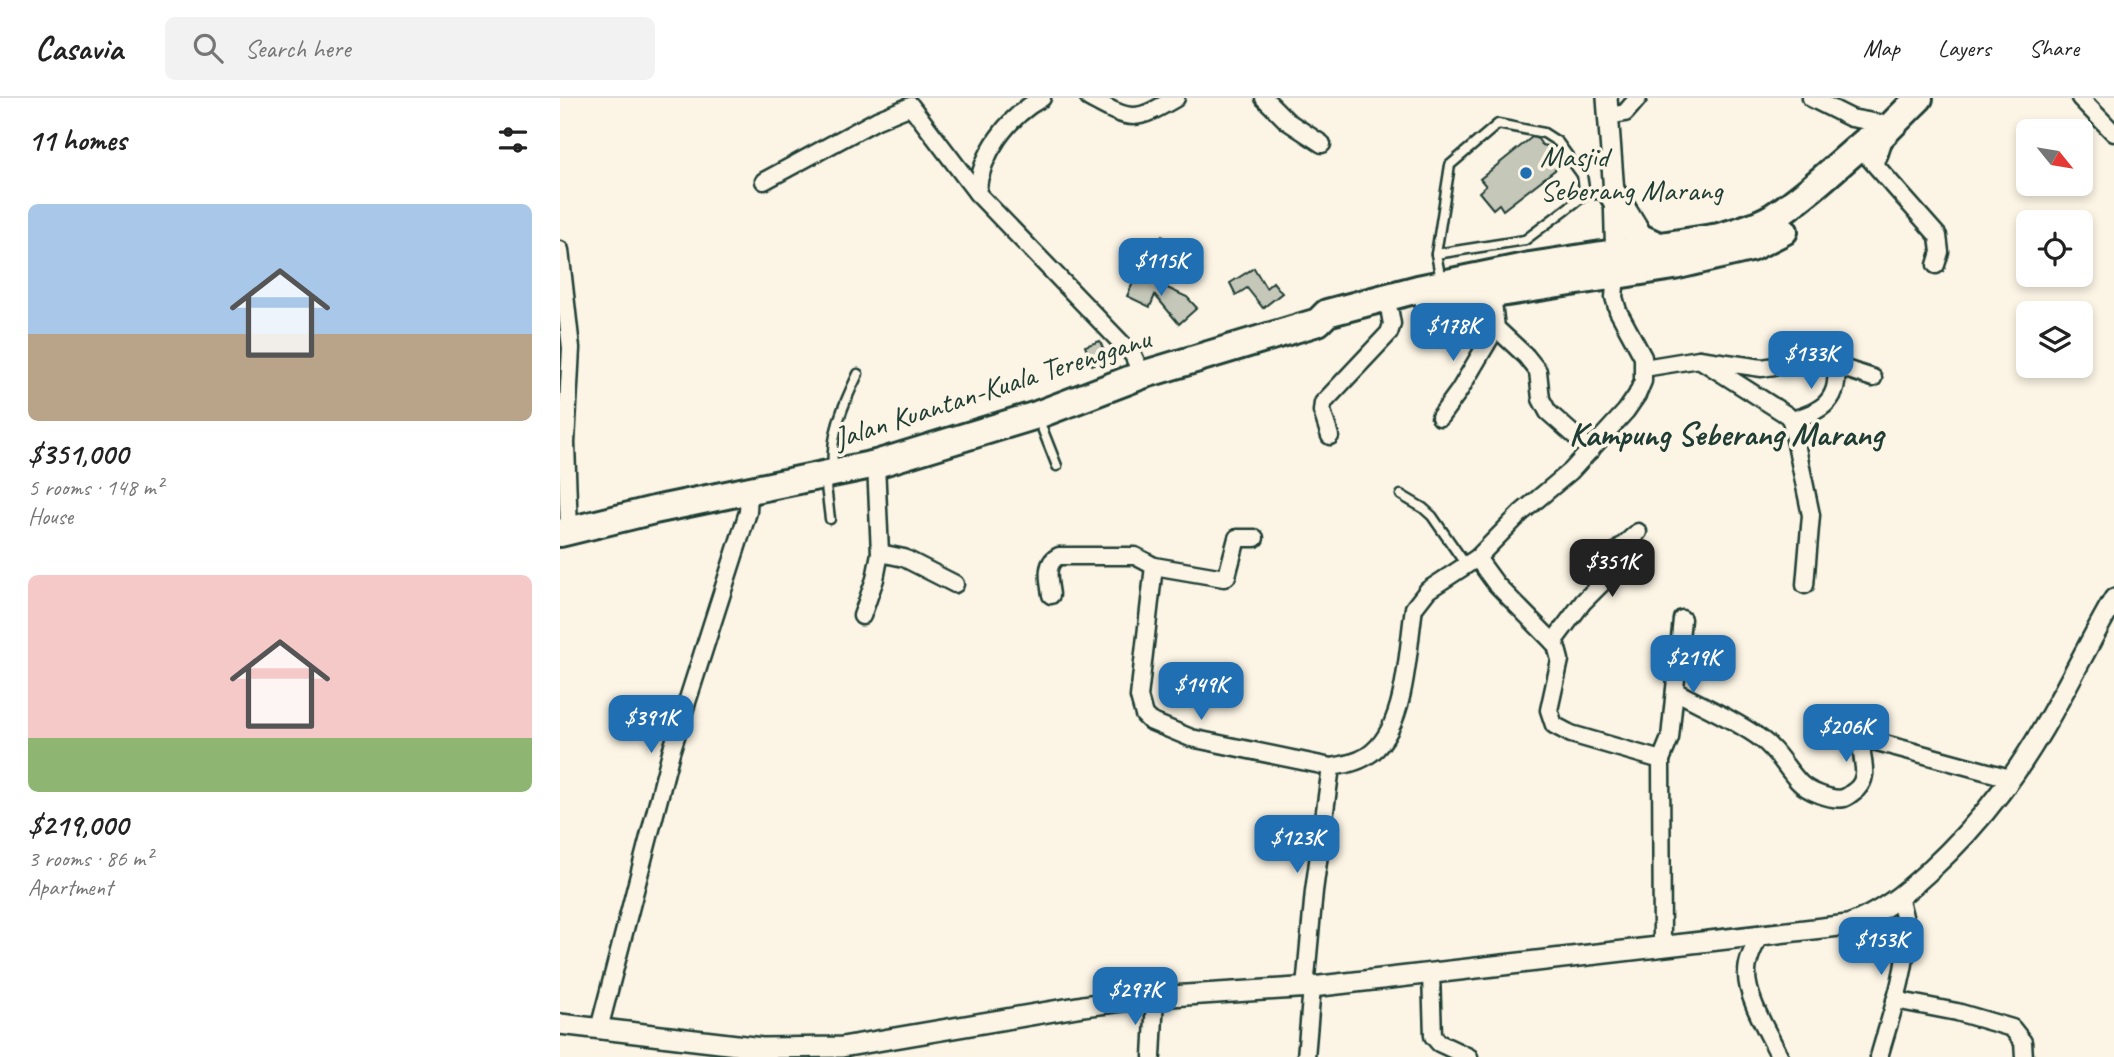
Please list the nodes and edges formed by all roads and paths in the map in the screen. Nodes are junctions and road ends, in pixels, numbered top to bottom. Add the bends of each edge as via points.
1 (1042, 98) edge
2 (1088, 98) edge
3 (1176, 98) edge
4 (1264, 98) edge
5 (1638, 98) edge
6 (1811, 98) edge
7 (1919, 98) edge
8 (2080, 98) edge
9 (910, 102) edge
10 (1608, 107) edge
11 (2114, 133) edge
12 (1880, 141) junction
13 (1322, 144) dead end
14 (764, 181) dead end
15 (1614, 194) junction
16 (1585, 195) junction
17 (979, 196) junction
18 (1661, 247) junction
19 (560, 250) edge
20 (1528, 252) junction
21 (1436, 254) junction
22 (1616, 265) junction
23 (1936, 265) dead end
24 (1442, 284) junction
25 (1493, 294) junction
26 (563, 296) edge
27 (1390, 313) junction
28 (1318, 321) junction
29 (1496, 328) junction
30 (1699, 359) junction
31 (1835, 364) junction
32 (1644, 368) junction
33 (565, 369) edge
34 (858, 373) dead end
35 (1142, 375) junction
36 (1873, 378) dead end
37 (1037, 415) junction
38 (1440, 417) dead end
39 (1791, 419) junction
40 (1330, 436) dead end
41 (1591, 450) junction
42 (876, 464) junction
43 (1057, 466) dead end
44 (829, 475) junction
45 (749, 491) junction
46 (1401, 495) dead end
47 (830, 519) dead end
48 (564, 532) edge
49 (1638, 532) dead end
50 (1255, 538) dead end
51 (880, 553) junction
52 (1471, 561) junction
53 (1153, 566) junction
54 (955, 584) dead end
55 (1805, 585) dead end
56 (1051, 595) dead end
57 (2114, 599) edge
58 (862, 617) dead end
59 (1682, 619) dead end
60 (1552, 642) junction
61 (1675, 691) junction
62 (1661, 760) junction
63 (1331, 767) junction
64 (2010, 778) junction
65 (1899, 897) junction
66 (1760, 936) junction
67 (1737, 938) junction
68 (1662, 947) junction
69 (1748, 962) junction
70 (1431, 974) junction
71 (1309, 988) junction
72 (1155, 996) junction
73 (1895, 1000) junction
74 (560, 1024) edge
75 (599, 1028) junction
76 (1152, 1057) edge
77 (1306, 1057) edge
78 (1469, 1057) edge
79 (1780, 1057) edge
80 (1879, 1057) edge
81 (2024, 1057) edge

1 - 17 street via 1011,121 998,138 979,174
2 - 3 street via 1132,117 1148,114
4 - 13 street via 1287,121
5 - 10 street via 1625,113
6 - 12 street via 1851,118
7 - 12 highway, Jalan Kuantan-Kuala Terengganu
8 - 11 street
9 - 14 street
9 - 17 street
10 - 15 street
12 - 18 highway, Jalan Kuantan-Kuala Terengganu via 1866,141 1769,219 1719,237
12 - 22 highway, Jalan Kuantan-Kuala Terengganu via 1784,231 1757,245 1674,266
12 - 23 street via 1938,236
15 - 16 lane
15 - 18 highway via 1639,237
15 - 22 street
16 - 20 lane
16 - 21 lane via 1582,175 1558,142 1544,133 1498,124 1450,166
17 - 35 street via 1133,355
18 - 22 highway, Jalan Kuantan-Kuala Terengganu
19 - 26 street
20 - 21 lane
20 - 22 highway, Jalan Kuantan-Kuala Terengganu
20 - 24 highway, Jalan Kuantan-Kuala Terengganu
21 - 24 lane
22 - 25 highway, Jalan Kuantan-Kuala Terengganu
22 - 32 street via 1614,297 1639,347
24 - 28 highway, Jalan Kuantan-Kuala Terengganu via 1327,313
25 - 27 highway, Jalan Kuantan-Kuala Terengganu
25 - 29 street
26 - 33 street via 571,348
27 - 28 highway, Jalan Kuantan-Kuala Terengganu via 1328,325
27 - 40 street via 1389,333 1323,403
28 - 35 highway, Jalan Kuantan-Kuala Terengganu
29 - 38 street
29 - 41 street via 1538,371 1548,412
30 - 31 street via 1762,368 1809,361
30 - 32 street
30 - 39 street
31 - 36 street
31 - 39 street via 1838,383 1828,401 1816,411
32 - 41 street via 1637,395
33 - 48 street
34 - 44 lane via 839,419
35 - 37 highway, Jalan Kuantan-Kuala Terengganu
37 - 42 highway, Jalan Kuantan-Kuala Terengganu
37 - 43 lane
39 - 55 street via 1811,515
41 - 52 street
42 - 44 highway, Jalan Kuantan-Kuala Terengganu
42 - 51 street
44 - 45 highway, Jalan Kuantan-Kuala Terengganu
44 - 47 lane
45 - 48 highway, Jalan Kuantan-Kuala Terengganu
45 - 75 street via 748,512 671,752
46 - 52 lane via 1432,516
49 - 60 street via 1608,559 1605,580
50 - 53 street via 1237,538 1224,578
51 - 54 street via 904,558
51 - 58 street
52 - 60 street
52 - 63 street via 1427,590 1416,604 1399,706 1386,735 1368,756
53 - 56 street via 1135,556 1059,555 1049,566
53 - 63 street via 1139,697 1144,715 1191,738
57 - 64 street
59 - 61 street
60 - 62 street via 1560,660 1549,710 1554,725 1570,734
61 - 62 street via 1670,738
61 - 64 street via 1761,739 1799,782 1834,798 1850,795 1864,779 1862,746 1866,739
62 - 68 street
63 - 71 street via 1308,937
64 - 65 street via 1968,831
65 - 66 street via 1848,925
65 - 73 street via 1907,933
66 - 67 street
66 - 69 street
67 - 68 street
67 - 69 street
68 - 70 street
69 - 79 street via 1749,991
70 - 71 street
70 - 78 street via 1433,1035 1439,1043
71 - 72 street
71 - 77 street
72 - 75 street via 842,1048 762,1048
72 - 76 street
73 - 80 street
73 - 81 street via 2012,1028 2023,1042
74 - 75 street

